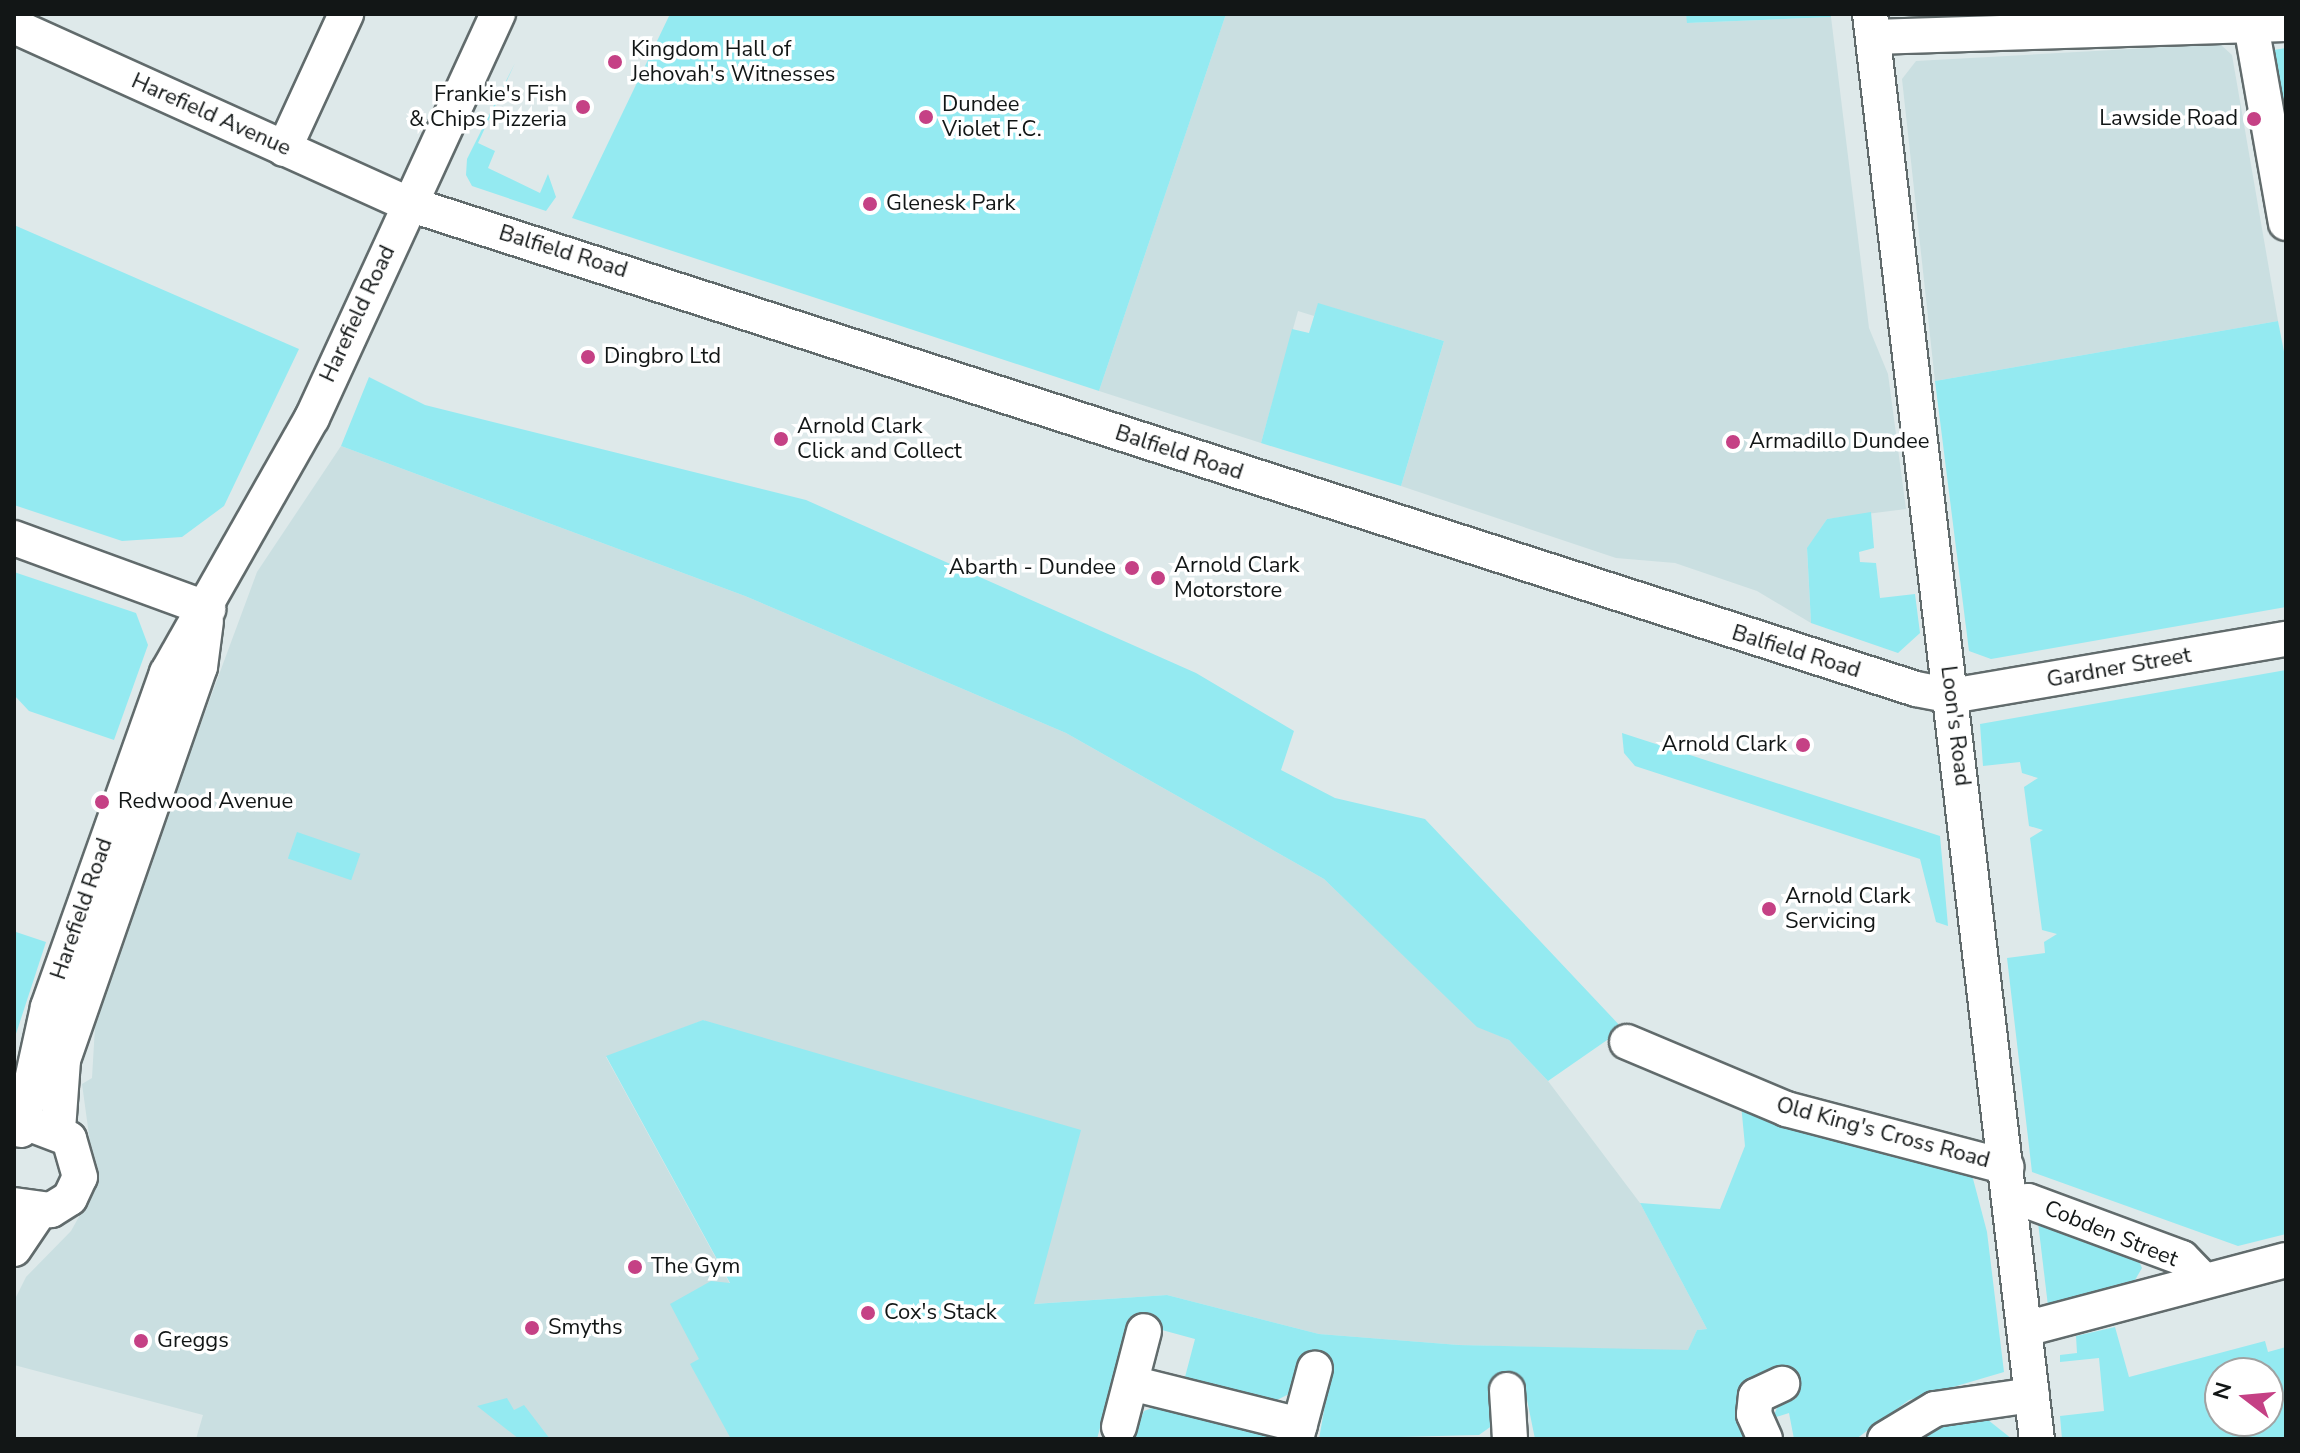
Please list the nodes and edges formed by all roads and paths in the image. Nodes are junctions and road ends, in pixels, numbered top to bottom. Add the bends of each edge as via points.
1 (346, 14) edge
2 (498, 14) edge
3 (2271, 22) edge
4 (14, 26) edge
5 (1872, 26) edge
6 (284, 149) junction
7 (409, 204) junction
8 (2286, 223) edge
9 (14, 538) edge
10 (208, 609) junction
11 (2286, 639) edge
12 (1951, 696) junction
13 (1627, 1042) dead end
14 (58, 1130) junction
15 (18, 1132) edge
16 (2007, 1167) junction
17 (2012, 1203) junction
18 (27, 1208) edge
19 (14, 1249) edge
20 (2286, 1260) edge
21 (2204, 1281) junction
22 (2025, 1329) junction
23 (1144, 1331) dead end
24 (1315, 1368) dead end
25 (1131, 1383) junction
26 (1782, 1384) dead end
27 (1507, 1390) dead end
28 (2032, 1395) junction
29 (1119, 1427) dead end
30 (1298, 1432) edge
31 (1510, 1439) edge
32 (1765, 1439) edge
33 (1885, 1439) edge
34 (2037, 1439) edge

1 - 6 street
2 - 7 street, Harefield Road
3 - 5 street
3 - 8 street
4 - 6 street, Harefield Avenue
5 - 12 street, Loon's Road
6 - 7 street, Harefield Avenue
7 - 10 street, Harefield Road via 296,447
7 - 12 street, Balfield Road via 1631,600
9 - 10 street
10 - 14 street, Harefield Road via 200,667 63,1060
10 - 15 street, Harefield Road via 167,673 144,731 48,1007
11 - 12 street, Gardner Street
12 - 16 street, Loon's Road
13 - 16 street, Old King's Cross Road via 1786,1109
14 - 15 street, Harefield Road
14 - 18 street via 77,1150 80,1177 70,1198
16 - 17 street, Loon's Road
17 - 21 street, Cobden Street via 2028,1201 2182,1258
17 - 22 street, Loon's Road
18 - 19 street
20 - 21 street, Cobden Street
21 - 22 street, Cobden Street
22 - 28 street, Loon's Road
23 - 25 street
24 - 30 street
25 - 29 street
25 - 30 street
26 - 32 street via 1756,1396 1754,1414
27 - 31 street
28 - 33 street via 1935,1409
28 - 34 street, Loon's Road

